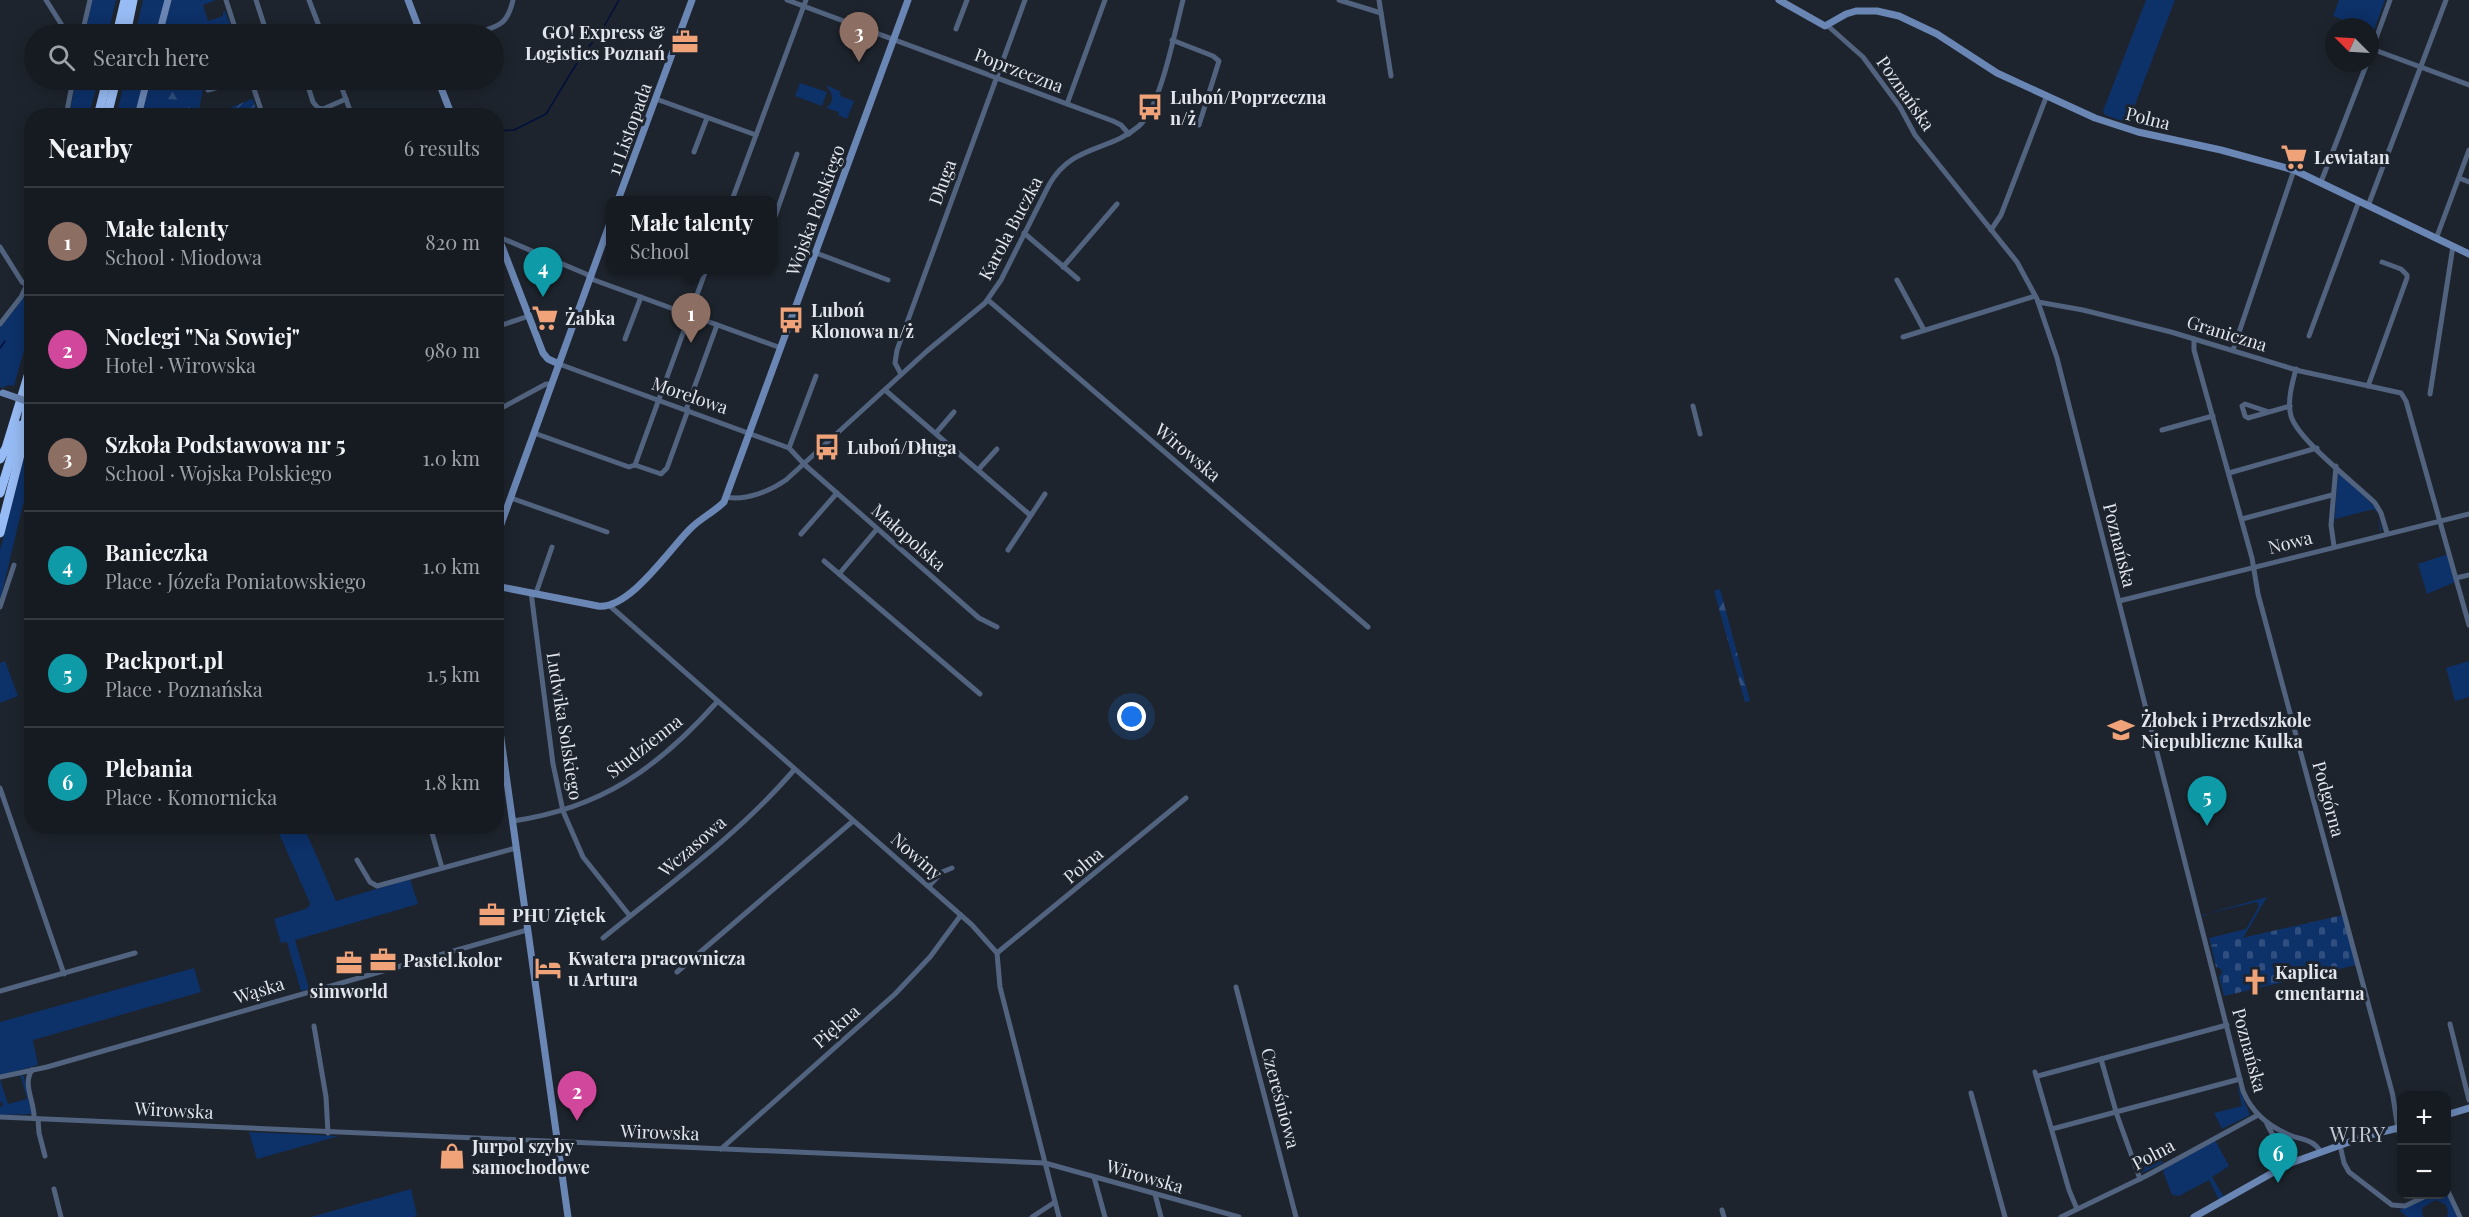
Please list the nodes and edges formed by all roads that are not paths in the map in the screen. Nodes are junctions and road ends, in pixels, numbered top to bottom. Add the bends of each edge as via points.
1 (46, 0) edge
2 (90, 0) edge
3 (125, 0) edge
4 (134, 0) edge
5 (168, 0) edge
6 (226, 0) edge
7 (256, 0) edge
8 (309, 0) edge
9 (408, 0) edge
10 (513, 0) edge
11 (692, 0) edge
12 (787, 0) edge
13 (908, 0) edge
14 (967, 0) edge
15 (1025, 0) edge
16 (1105, 0) edge
17 (1183, 0) edge
18 (1339, 0) edge
19 (1379, 0) edge
20 (1779, 0) edge
21 (2390, 0) edge
22 (2446, 0) edge
23 (805, 3) edge
24 (1381, 13) junction
25 (61, 24) edge
26 (84, 24) edge
27 (119, 24) edge
28 (128, 24) edge
29 (162, 24) edge
30 (234, 24) edge
31 (264, 24) edge
32 (318, 24) edge
33 (417, 24) edge
34 (500, 24) edge
35 (1828, 26) junction
36 (956, 29) dead end
37 (2379, 30) edge
38 (894, 39) junction
39 (1172, 40) junction
40 (2379, 54) edge
41 (2421, 67) junction
42 (2364, 72) edge
43 (1391, 76) dead end
44 (997, 78) junction
45 (2469, 85) edge
46 (71, 90) edge
47 (104, 90) edge
48 (114, 90) edge
49 (144, 90) edge
50 (254, 90) edge
51 (309, 90) edge
52 (343, 90) edge
53 (442, 90) edge
54 (2047, 95) junction
55 (346, 99) junction
56 (656, 99) junction
57 (1067, 104) junction
58 (68, 108) edge
59 (100, 108) edge
60 (109, 108) edge
61 (140, 108) edge
62 (260, 108) edge
63 (318, 108) edge
64 (325, 108) edge
65 (349, 108) edge
66 (449, 108) edge
67 (707, 118) junction
68 (1199, 125) dead end
69 (1129, 134) junction
70 (756, 135) junction
71 (2469, 150) edge
72 (694, 152) dead end
73 (797, 154) dead end
74 (2294, 170) junction
75 (2458, 178) junction
76 (2321, 182) junction
77 (2469, 182) edge
78 (620, 196) edge
79 (734, 196) edge
80 (2359, 201) junction
81 (1117, 204) dead end
82 (2368, 206) junction
83 (777, 211) edge
84 (1991, 230) junction
85 (1024, 233) junction
86 (606, 234) edge
87 (504, 238) edge
88 (2436, 239) junction
89 (2452, 246) junction
90 (0, 247) edge
91 (504, 252) edge
92 (816, 253) junction
93 (2469, 254) edge
94 (2382, 262) dead end
95 (1063, 267) junction
96 (704, 274) edge
97 (590, 277) junction
98 (1077, 279) dead end
99 (888, 280) dead end
100 (1897, 280) dead end
101 (24, 283) edge
102 (24, 290) edge
103 (641, 297) junction
104 (2037, 299) junction
105 (988, 300) junction
106 (689, 315) junction
107 (530, 316) junction
108 (0, 324) edge
109 (504, 324) edge
110 (717, 325) junction
111 (1924, 330) junction
112 (2309, 336) dead end
113 (1903, 337) dead end
114 (625, 339) dead end
115 (2194, 339) junction
116 (781, 348) junction
117 (2233, 350) junction
118 (559, 364) junction
119 (2296, 369) junction
120 (901, 374) junction
121 (816, 376) dead end
122 (551, 384) junction
123 (2368, 386) junction
124 (24, 389) edge
125 (885, 390) junction
126 (2, 392) edge
127 (2430, 394) dead end
128 (658, 400) junction
129 (24, 403) edge
130 (1693, 406) dead end
131 (2290, 406) junction
132 (504, 407) edge
133 (687, 410) junction
134 (954, 412) dead end
135 (2269, 412) dead end
136 (2213, 416) junction
137 (24, 420) edge
138 (2162, 430) dead end
139 (534, 432) junction
140 (750, 433) junction
141 (936, 433) junction
142 (1700, 434) dead end
143 (24, 437) edge
144 (6, 448) junction
145 (789, 448) junction
146 (2317, 448) junction
147 (997, 449) dead end
148 (0, 459) edge
149 (635, 465) junction
150 (805, 465) junction
151 (0, 466) edge
152 (2336, 466) junction
153 (978, 470) junction
154 (2229, 473) junction
155 (0, 493) edge
156 (837, 493) junction
157 (1045, 494) dead end
158 (2332, 495) junction
159 (511, 498) junction
160 (729, 498) junction
161 (2469, 514) edge
162 (1030, 515) junction
163 (504, 517) edge
164 (2242, 519) junction
165 (2439, 521) junction
166 (877, 530) junction
167 (607, 532) dead end
168 (0, 533) edge
169 (2386, 533) junction
170 (801, 534) dead end
171 (2334, 546) junction
172 (552, 547) dead end
173 (1008, 550) dead end
174 (824, 561) dead end
175 (14, 565) dead end
176 (2254, 566) junction
177 (839, 574) junction
178 (2469, 575) edge
179 (2456, 578) junction
180 (504, 587) edge
181 (534, 593) junction
182 (2119, 601) junction
183 (2466, 604) edge
184 (610, 606) junction
185 (0, 607) edge
186 (2469, 625) edge
187 (997, 627) dead end
188 (1368, 627) dead end
189 (980, 694) dead end
190 (717, 702) junction
191 (504, 759) edge
192 (794, 770) junction
193 (0, 788) edge
194 (1183, 798) dead end
195 (563, 811) junction
196 (513, 821) junction
197 (853, 821) junction
198 (432, 834) edge
199 (516, 848) junction
200 (357, 860) dead end
201 (442, 868) junction
202 (952, 868) dead end
203 (928, 886) junction
204 (961, 915) junction
205 (630, 916) junction
206 (527, 930) junction
207 (603, 938) dead end
208 (135, 953) dead end
209 (997, 953) junction
210 (676, 972) dead end
211 (64, 974) junction
212 (1236, 987) dead end
213 (0, 991) edge
214 (2450, 1024) dead end
215 (2228, 1025) junction
216 (314, 1026) dead end
217 (2101, 1059) junction
218 (32, 1070) junction
219 (0, 1077) edge
220 (2240, 1079) junction
221 (1971, 1093) dead end
222 (2469, 1100) edge
223 (2469, 1108) edge
224 (2116, 1112) junction
225 (2451, 1113) edge
226 (2397, 1114) edge
227 (2258, 1115) junction
228 (0, 1117) edge
229 (36, 1119) junction
230 (2266, 1122) junction
231 (2052, 1129) junction
232 (2397, 1129) edge
233 (328, 1133) junction
234 (557, 1143) junction
235 (2340, 1145) junction
236 (722, 1149) junction
237 (2320, 1151) junction
238 (45, 1156) dead end
239 (1045, 1163) junction
240 (2288, 1164) junction
241 (1094, 1177) junction
242 (2140, 1179) junction
243 (54, 1190) dead end
244 (1155, 1194) junction
245 (2451, 1198) edge
246 (2420, 1199) edge
247 (1055, 1202) junction
248 (2077, 1209) junction
249 (1722, 1210) dead end
250 (61, 1217) edge
251 (568, 1217) edge
252 (1032, 1217) edge
253 (1059, 1217) edge
254 (1105, 1217) edge
255 (1161, 1217) edge
256 (1239, 1217) edge
257 (1296, 1217) edge
258 (1724, 1217) edge
259 (2005, 1217) edge
260 (2061, 1217) edge
261 (2194, 1217) edge
262 (2460, 1217) edge

1 - 25 street
2 - 26 street
3 - 27 highway
4 - 28 highway
5 - 29 street
6 - 30 street
7 - 31 street
8 - 32 street
9 - 33 street
10 - 34 street via 509,16
11 - 56 street, 11 Listopada
12 - 23 street, Poprzeczna
13 - 38 street, Wojska Polskiego
14 - 36 street
15 - 44 street, Długa
16 - 57 street
17 - 39 street, Karola Buczka
18 - 24 street
19 - 24 street
20 - 35 street, Poznańska
21 - 37 street
22 - 41 street
23 - 38 street, Poprzeczna
23 - 70 street
24 - 43 street
35 - 54 street, Polna via 1856,10 1896,15 1937,34 1994,72
35 - 84 street, Poznańska via 1870,66 1913,132
38 - 44 street, Poprzeczna
38 - 92 street, Wojska Polskiego
39 - 68 street via 1219,61
39 - 69 street, Karola Buczka via 1152,108 1142,124
40 - 41 street
41 - 45 street
41 - 82 street
42 - 76 street
44 - 57 street, Poprzeczna
44 - 120 street, Długa via 897,350 895,363
46 - 58 street
47 - 59 highway
48 - 60 highway
49 - 61 street
50 - 62 street
51 - 63 street
52 - 55 street
53 - 66 street
54 - 74 street, Polna via 2133,131
54 - 84 street via 2001,215
55 - 64 street
55 - 65 street
56 - 67 street
56 - 78 street, 11 Listopada
57 - 69 street, Poprzeczna via 1121,124
67 - 70 street
67 - 72 street
69 - 85 street, Karola Buczka via 1084,152 1061,168
70 - 79 street
71 - 75 street
73 - 83 street
74 - 76 street, Polna
74 - 117 street
75 - 77 street
75 - 88 street
76 - 80 street, Polna
80 - 82 street, Polna
80 - 112 street
81 - 95 street
82 - 88 street, Polna
84 - 104 street, Poznańska via 2017,262
85 - 95 street
85 - 105 street, Karola Buczka
86 - 97 street
87 - 97 street
88 - 89 street, Polna
89 - 93 street, Polna
89 - 127 street
90 - 101 street
91 - 107 street
92 - 99 street
92 - 116 street, Wojska Polskiego
94 - 123 street via 2401,269 2407,278
95 - 98 street
96 - 106 street
97 - 103 street
97 - 118 street
100 - 111 street
102 - 108 street
103 - 106 street
103 - 114 street
104 - 111 street
104 - 115 street, Graniczna
104 - 182 street, Poznańska via 2057,357
105 - 120 street, Karola Buczka
105 - 188 street, Wirowska
106 - 110 street
106 - 128 street
107 - 109 street
107 - 118 street via 544,355
110 - 116 street
110 - 133 street
111 - 113 street
115 - 117 street, Graniczna
115 - 136 street, Podgórna
116 - 140 street, Wojska Polskiego
117 - 119 street, Graniczna
118 - 122 street
118 - 128 street, Morelowa
119 - 123 street, Graniczna
119 - 131 street
120 - 125 street, Karola Buczka
121 - 145 street
122 - 132 street
122 - 139 street
123 - 165 street, Graniczna via 2398,392 2405,398
124 - 144 highway
125 - 141 street
125 - 150 street, Karola Buczka
126 - 129 street, bridge
128 - 133 street, Morelowa
128 - 149 street
130 - 142 street
131 - 135 street
131 - 146 street via 2296,426
133 - 140 street, Morelowa
133 - 149 street via 665,472 658,474
134 - 141 street
136 - 138 street
136 - 154 street, Podgórna
137 - 155 highway
139 - 149 street via 629,467
139 - 159 street
140 - 145 street, Morelowa
140 - 160 street, Wojska Polskiego
141 - 153 street
143 - 168 highway
144 - 148 highway
144 - 151 highway
145 - 150 street, Morelowa
146 - 152 street
146 - 154 street
147 - 153 street
150 - 156 street, Małopolska
150 - 160 street, Karola Buczka via 774,488
152 - 158 street
152 - 169 street via 2375,504
153 - 162 street
154 - 164 street, Podgórna
156 - 166 street, Małopolska
156 - 170 street
157 - 162 street
158 - 164 street
158 - 171 street
159 - 163 street
159 - 167 street
160 - 184 street via 691,528 645,579
161 - 165 street, Nowa
162 - 173 street
164 - 176 street, Podgórna
165 - 169 street, Nowa
165 - 179 street
166 - 177 street
166 - 187 street, Małopolska via 979,618
169 - 171 street, Nowa
171 - 176 street, Nowa
172 - 181 street
174 - 177 street
175 - 185 street
176 - 182 street, Nowa
176 - 226 street, Podgórna via 2258,594
177 - 189 street
178 - 179 street
179 - 183 street
180 - 181 street
181 - 184 street
181 - 195 street, Ludwika Solskiego via 554,771
182 - 215 street, Poznańska
183 - 186 street
184 - 190 street, Nowiny
190 - 192 street, Nowiny
190 - 195 street, Studzienna via 685,735 625,783
191 - 196 street
192 - 197 street, Nowiny
192 - 205 street, Wczasowa via 748,817
193 - 211 street
194 - 209 street, Polna
195 - 196 street, Studzienna
195 - 205 street, Ludwika Solskiego via 586,861
196 - 199 street
197 - 203 street, Nowiny
197 - 210 street
198 - 201 street
199 - 201 street
199 - 206 street
200 - 201 street via 374,886
202 - 203 street
203 - 204 street, Nowiny
204 - 209 street, Nowiny
204 - 236 street, Piękna via 896,994
205 - 207 street, Wczasowa
206 - 218 street, Wąska
206 - 234 street
208 - 211 street
209 - 239 street via 1000,987
211 - 213 street
212 - 257 street, Czereśniowa
214 - 222 street
215 - 217 street
215 - 220 street, Poznańska
216 - 233 street
217 - 224 street
217 - 231 street via 2037,1074
218 - 219 street, Wąska
218 - 229 street via 27,1083
220 - 224 street
220 - 227 street, Poznańska via 2247,1101
221 - 259 street
223 - 225 street
224 - 231 street
224 - 242 street
227 - 230 street, Poznańska
227 - 242 street, Polna
228 - 229 street, Wirowska
229 - 233 street, Wirowska
229 - 238 street
230 - 237 street, Poznańska via 2312,1142
230 - 240 street
231 - 248 street
232 - 235 street
233 - 234 street, Wirowska
234 - 236 street, Wirowska
234 - 251 street
235 - 237 street
235 - 246 street via 2349,1172 2392,1205 2405,1206
236 - 239 street, Wirowska
237 - 240 street
239 - 241 street, Wirowska
239 - 247 street
240 - 261 street
241 - 244 street, Wirowska
241 - 254 street
242 - 248 street, Polna
243 - 250 street
244 - 255 street
244 - 256 street, Wirowska
245 - 262 street
247 - 252 street
247 - 253 street
248 - 260 street, Polna
249 - 258 street

